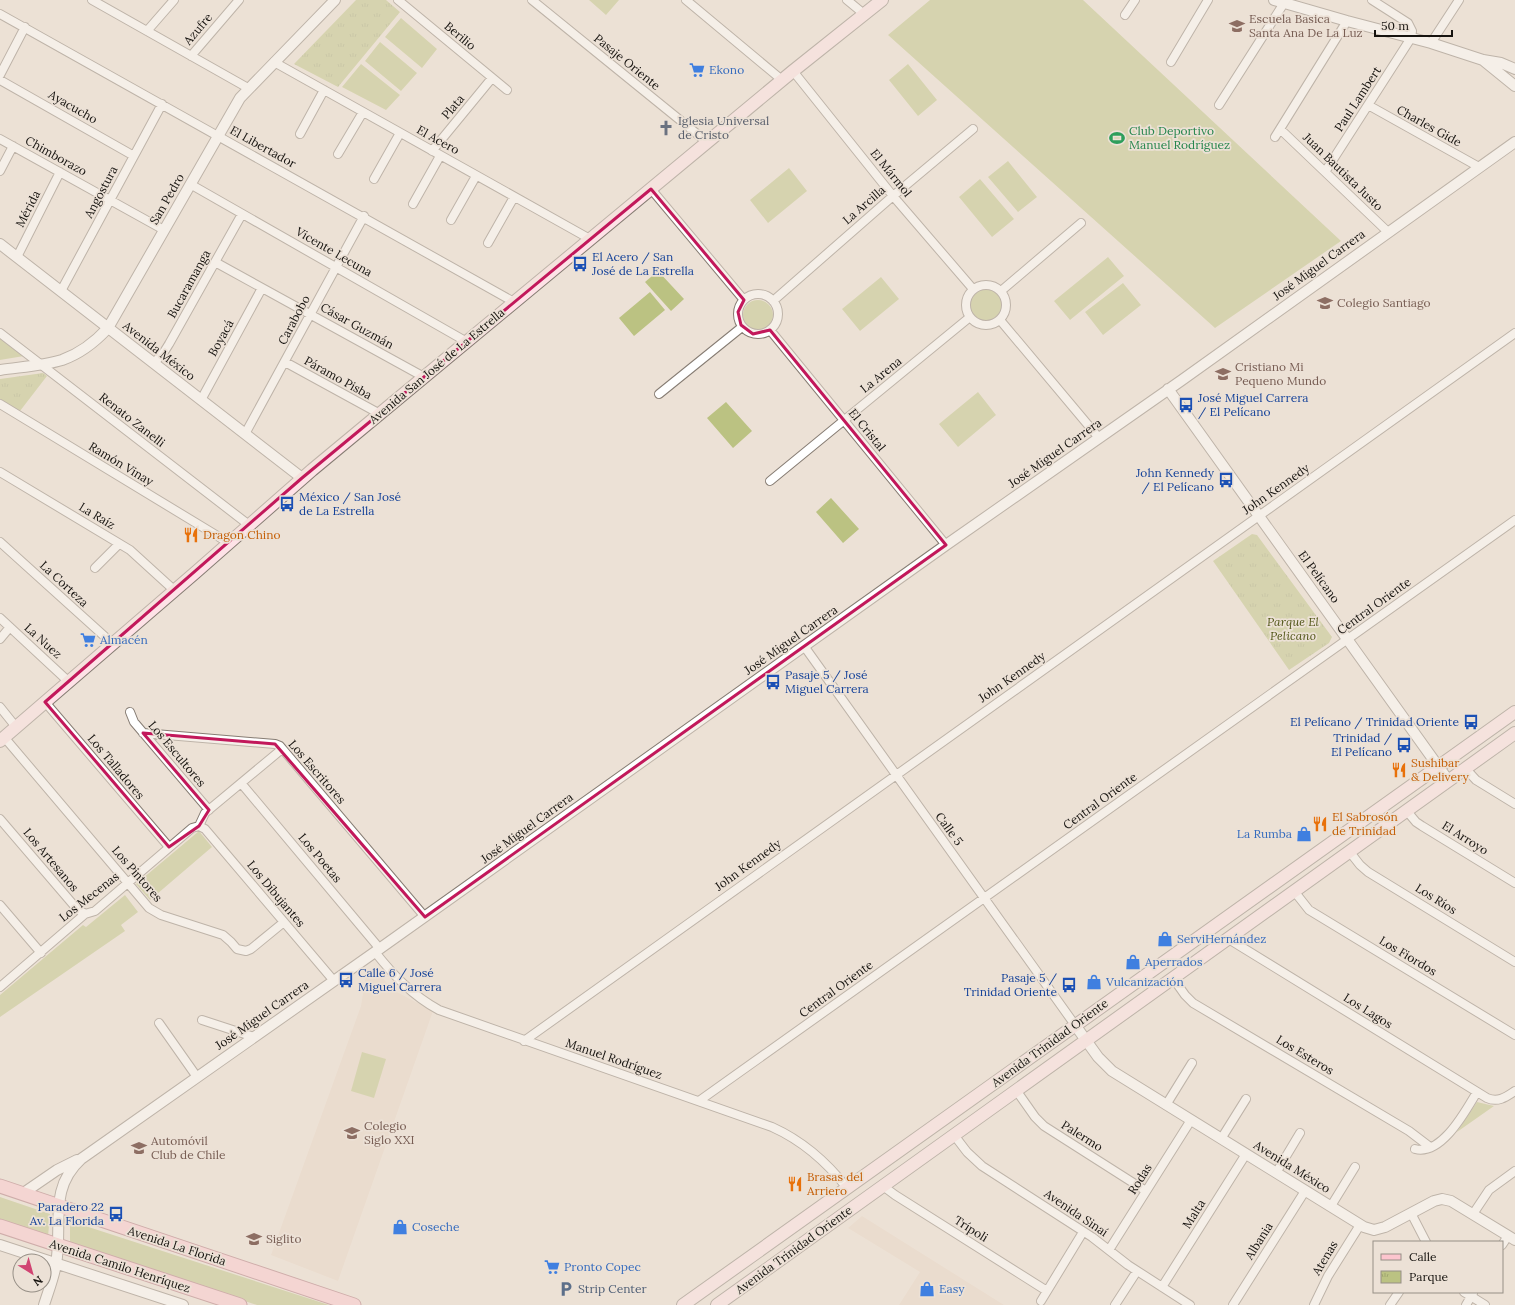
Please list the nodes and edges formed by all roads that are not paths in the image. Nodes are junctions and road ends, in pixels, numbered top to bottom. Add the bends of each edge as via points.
1 (92, 0) edge
2 (174, 0) edge
3 (239, 0) edge
4 (335, 0) edge
5 (398, 0) edge
6 (532, 0) edge
7 (686, 0) edge
8 (847, 0) edge
9 (882, 0) edge
10 (1135, 0) edge
11 (1208, 0) edge
12 (1274, 0) edge
13 (1372, 0) edge
14 (1459, 0) edge
15 (106, 3) edge
16 (1284, 3) junction
17 (0, 14) edge
18 (864, 14) junction
19 (1125, 16) dead end
20 (1347, 21) junction
21 (25, 28) junction
22 (147, 31) junction
23 (1411, 38) junction
24 (1431, 43) junction
25 (191, 56) junction
26 (1483, 60) junction
27 (274, 62) junction
28 (1171, 62) dead end
29 (1515, 69) edge
30 (793, 71) junction
31 (0, 75) edge
32 (492, 78) junction
33 (0, 80) edge
34 (782, 80) junction
35 (1515, 86) edge
36 (248, 88) junction
37 (324, 90) junction
38 (507, 90) dead end
39 (162, 104) junction
40 (1219, 105) dead end
41 (1368, 105) junction
42 (363, 112) junction
43 (973, 129) dead end
44 (1280, 129) junction
45 (400, 133) junction
46 (300, 134) dead end
47 (217, 135) junction
48 (1275, 137) dead end
49 (0, 139) edge
50 (707, 142) junction
51 (1515, 142) edge
52 (13, 146) junction
53 (432, 151) junction
54 (338, 154) dead end
55 (134, 156) junction
56 (440, 156) junction
57 (1479, 167) junction
58 (0, 171) edge
59 (60, 172) junction
60 (1325, 172) junction
61 (476, 176) junction
62 (374, 179) dead end
63 (190, 184) junction
64 (651, 189) junction
65 (893, 196) junction
66 (514, 197) junction
67 (110, 200) junction
68 (413, 204) dead end
69 (242, 214) junction
70 (364, 216) junction
71 (451, 220) dead end
72 (1081, 223) dead end
73 (164, 230) junction
74 (1388, 232) junction
75 (590, 239) junction
76 (488, 243) dead end
77 (0, 244) edge
78 (16, 257) junction
79 (215, 262) junction
80 (336, 267) junction
81 (262, 288) junction
82 (973, 289) junction
83 (61, 291) junction
84 (1001, 291) junction
85 (744, 300) junction
86 (773, 301) junction
87 (514, 302) junction
88 (310, 315) junction
89 (970, 317) junction
90 (1000, 320) junction
91 (742, 327) junction
92 (108, 328) junction
93 (770, 330) junction
94 (0, 333) edge
95 (1515, 333) edge
96 (467, 342) junction
97 (285, 362) junction
98 (154, 363) junction
99 (40, 364) junction
100 (0, 370) edge
101 (424, 377) junction
102 (1168, 389) junction
103 (659, 394) dead end
104 (201, 400) junction
105 (0, 404) edge
106 (380, 414) junction
107 (844, 421) junction
108 (246, 434) junction
109 (1099, 438) junction
110 (0, 472) edge
111 (302, 478) junction
112 (770, 481) dead end
113 (1259, 516) junction
114 (1515, 520) edge
115 (249, 525) junction
116 (0, 542) edge
117 (229, 543) junction
118 (119, 544) junction
119 (946, 545) junction
120 (95, 568) dead end
121 (175, 591) junction
122 (0, 618) edge
123 (10, 627) junction
124 (0, 639) edge
125 (1347, 639) junction
126 (113, 644) junction
127 (804, 646) junction
128 (69, 682) junction
129 (45, 702) junction
130 (0, 707) edge
131 (130, 712) dead end
132 (1515, 712) edge
133 (16, 727) junction
134 (143, 733) junction
135 (1515, 733) edge
136 (2, 739) edge
137 (282, 749) junction
138 (1438, 766) junction
139 (1465, 768) junction
140 (896, 775) junction
141 (1448, 780) junction
142 (241, 784) junction
143 (1515, 804) edge
144 (209, 810) junction
145 (1406, 810) junction
146 (0, 819) edge
147 (199, 826) junction
148 (169, 847) junction
149 (1349, 851) junction
150 (128, 882) junction
151 (1515, 883) edge
152 (1294, 891) junction
153 (984, 899) junction
154 (0, 905) edge
155 (85, 914) junction
156 (425, 917) junction
157 (284, 922) junction
158 (1228, 938) junction
159 (378, 950) junction
160 (40, 953) junction
161 (1515, 962) edge
162 (1173, 978) junction
163 (334, 981) junction
164 (0, 987) edge
165 (202, 1020) dead end
166 (159, 1023) dead end
167 (1075, 1026) junction
168 (1515, 1035) edge
169 (254, 1037) junction
170 (1086, 1040) junction
171 (524, 1041) junction
172 (1192, 1063) dead end
173 (197, 1077) junction
174 (1016, 1090) junction
175 (1515, 1090) edge
176 (1477, 1092) junction
177 (1246, 1098) dead end
178 (698, 1102) junction
179 (1166, 1105) junction
180 (1191, 1120) junction
181 (1300, 1133) dead end
182 (954, 1135) junction
183 (1221, 1139) junction
184 (1430, 1147) junction
185 (1415, 1149) dead end
186 (1246, 1154) junction
187 (81, 1159) junction
188 (1355, 1167) dead end
189 (1515, 1171) edge
190 (1276, 1173) junction
191 (0, 1186) edge
192 (883, 1186) junction
193 (847, 1188) junction
194 (1146, 1191) junction
195 (1305, 1191) junction
196 (22, 1194) junction
197 (1331, 1206) junction
198 (59, 1207) junction
199 (1411, 1213) junction
200 (1473, 1214) junction
201 (1360, 1225) junction
202 (0, 1226) edge
203 (1084, 1232) junction
204 (1511, 1238) edge
205 (1425, 1241) edge
206 (1503, 1244) edge
207 (0, 1245) edge
208 (57, 1246) junction
209 (1109, 1250) junction
210 (56, 1264) junction
211 (1137, 1271) junction
212 (1162, 1287) junction
213 (1048, 1291) junction
214 (1398, 1293) edge
215 (1470, 1293) edge
216 (1041, 1301) dead end
217 (44, 1305) edge
218 (183, 1305) edge
219 (240, 1305) edge
220 (354, 1305) edge
221 (683, 1305) edge
222 (717, 1305) edge
223 (1115, 1305) edge
224 (1190, 1305) edge
225 (1233, 1305) edge
226 (1314, 1305) edge
227 (1390, 1305) edge
228 (1466, 1305) edge
229 (1485, 1305) edge

1 - 15 street
2 - 22 street
3 - 25 street, Azufre
4 - 27 street, San Pedro
5 - 32 street, Berilio
6 - 50 street, Pasaje Oriente
7 - 34 street
8 - 18 street
9 - 18 main road, Avenida San José de La Estrella
10 - 19 street
11 - 28 street
12 - 16 street
13 - 23 street via 1408,23 1412,31
14 - 24 street
15 - 22 street
16 - 20 street
16 - 40 street
17 - 21 street, El Libertador
18 - 30 main road, Avenida San José de La Estrella
20 - 23 street
20 - 44 street
21 - 31 street
21 - 39 street, El Libertador
22 - 25 street
23 - 24 street
23 - 41 street, Paul Lambert
24 - 26 street
25 - 36 street
26 - 29 street
26 - 35 street
27 - 36 street, San Pedro
27 - 37 street, El Acero
30 - 34 main road, Avenida San José de La Estrella
30 - 65 street, El Mármol
32 - 38 street, Berilio
32 - 53 street, Plata
33 - 55 street, Ayacucho
34 - 50 main road, Avenida San José de La Estrella
36 - 47 street, San Pedro
37 - 42 street, El Acero
37 - 46 street
39 - 47 street, El Libertador
39 - 55 street, Angostura
41 - 57 street, Charles Gide
41 - 60 street, Paul Lambert
42 - 45 street, El Acero
42 - 54 street
43 - 65 street, La Arcilla
44 - 48 street
44 - 60 street, Juan Bautista Justo
45 - 53 street, El Acero
45 - 62 street
47 - 63 street, San Pedro
47 - 70 street, El Libertador
49 - 52 street, Chimborazo
50 - 64 main road, Avenida San José de La Estrella
51 - 57 street, José Miguel Carrera
52 - 58 street
52 - 59 street, Chimborazo
53 - 56 street, El Acero
55 - 67 street, Angostura
56 - 61 street, El Acero
56 - 68 street
57 - 74 street, José Miguel Carrera
59 - 67 street, Chimborazo
59 - 78 street, Mérida
60 - 74 street, Juan Bautista Justo
61 - 66 street, El Acero
61 - 71 street
63 - 69 street, Vicente Lecuna
63 - 73 street, San Pedro
64 - 75 main road, Avenida San José de La Estrella
64 - 85 street
65 - 82 street, El Mármol
65 - 86 street, La Arcilla
66 - 75 street, El Acero
66 - 76 street
67 - 73 street, Chimborazo
67 - 83 street, Angostura
69 - 79 street, Bucaramanga
69 - 80 street, Vicente Lecuna
70 - 80 street, Carabobo
70 - 87 street, El Libertador
72 - 84 street
73 - 92 street, San Pedro
74 - 102 street, José Miguel Carrera
75 - 87 main road, Avenida San José de La Estrella
77 - 78 street, Avenida México
78 - 83 street, Avenida México
79 - 81 street, Cásar Guzmán
79 - 98 street, Bucaramanga via 166,348
80 - 88 street, Carabobo
80 - 96 street, Vicente Lecuna
81 - 88 street, Cásar Guzmán
81 - 104 street, Boyacá
82 - 84 street via 986,284 993,285
82 - 89 street via 968,294 965,306
83 - 92 street, Avenida México
84 - 90 street via 1006,300 1006,307
85 - 86 street via 755,294
85 - 91 street via 738,312
86 - 93 street via 778,313 777,320
87 - 96 main road, Avenida San José de La Estrella
88 - 97 street, Carabobo
88 - 101 street, Cásar Guzmán
89 - 90 street via 982,325
89 - 107 street, La Arena
90 - 109 street
91 - 93 street via 757,334
91 - 103 street
92 - 98 street, Avenida México
92 - 99 street, San Pedro via 73,355
93 - 107 street, El Cristal
94 - 99 street, Renato Zanelli
95 - 113 street, John Kennedy
96 - 101 main road, Avenida San José de La Estrella
97 - 106 street, Páramo Pisba
97 - 108 street, Carabobo
98 - 104 street, Avenida México
99 - 100 street, San Pedro
99 - 115 street, Renato Zanelli
101 - 106 main road, Avenida San José de La Estrella
102 - 109 street, José Miguel Carrera
102 - 113 street, El Pelícano
104 - 108 street, Avenida México
105 - 117 street, Ramón Vinay
106 - 111 main road, Avenida San José de La Estrella
107 - 112 street, La Arena
107 - 119 street, El Cristal
108 - 111 street, Avenida México
109 - 119 street, José Miguel Carrera
110 - 118 street, La Raíz
111 - 115 main road, Avenida San José de La Estrella
113 - 125 street, El Pelícano
113 - 140 street, John Kennedy
114 - 125 street, Central Oriente
115 - 117 main road, Avenida San José de La Estrella
116 - 126 street, La Corteza
117 - 121 main road, Avenida San José de La Estrella
118 - 120 street
118 - 121 street, La Raíz via 130,550
119 - 127 street, José Miguel Carrera
121 - 126 main road, Avenida San José de La Estrella
122 - 123 street, La Nuez
123 - 124 street
123 - 128 street, La Nuez
125 - 138 street, El Pelícano
125 - 153 street, Central Oriente
126 - 128 main road, Avenida San José de La Estrella
127 - 140 street, Calle 5
127 - 156 street, José Miguel Carrera
128 - 129 main road, Avenida San José de La Estrella
129 - 133 main road, Avenida San José de La Estrella
129 - 148 street, Los Talladores
130 - 133 street
131 - 134 street, Los Escultores
132 - 138 main road, Avenida Trinidad Oriente
133 - 136 main road, Avenida San José de La Estrella
134 - 137 street, Los Escritores via 275,744
134 - 144 street, Los Escultores
135 - 139 main road, Avenida Trinidad Oriente
136 - 150 street, Los Pintores
137 - 142 street, Los Mecenas
137 - 156 street, Los Escritores
138 - 141 street, El Pelícano
138 - 167 main road, Avenida Trinidad Oriente
139 - 141 main road, Avenida Trinidad Oriente
139 - 143 street via 1476,780
140 - 153 street, Calle 5
140 - 171 street, John Kennedy
141 - 145 main road, Avenida Trinidad Oriente
142 - 144 street, Los Mecenas
142 - 159 street, Los Poetas
144 - 147 street, Los Mecenas via 202,817
145 - 149 main road, Avenida Trinidad Oriente
145 - 151 street, El Arroyo via 1422,826
146 - 155 street, Los Artesanos via 77,909
147 - 148 street, Los Mecenas via 192,828
147 - 157 street, Los Dibujantes
148 - 150 street, Los Mecenas
149 - 152 main road, Avenida Trinidad Oriente
149 - 161 street, Los Ríos via 1368,872
150 - 155 street, Los Mecenas via 94,911
150 - 157 street, Los Pintores via 153,911 222,936 243,951 251,950
152 - 158 main road, Avenida Trinidad Oriente
152 - 168 street, Los Fiordos via 1310,910
153 - 167 street, Calle 5
153 - 178 street, Central Oriente
154 - 160 street
155 - 160 street, Los Mecenas
156 - 159 street, José Miguel Carrera
157 - 163 street, Los Dibujantes
158 - 162 main road, Avenida Trinidad Oriente
158 - 176 street, Los Lagos
159 - 163 street, José Miguel Carrera
159 - 171 street, Manuel Rodríguez via 399,981 429,1005 449,1015
160 - 164 street, Los Mecenas
162 - 170 main road, Avenida Trinidad Oriente
162 - 184 street, Los Esteros via 1193,1003 1409,1131
163 - 169 street, José Miguel Carrera
165 - 169 street
166 - 173 street
167 - 170 street, Avenida México
167 - 193 main road, Avenida Trinidad Oriente
169 - 173 street, José Miguel Carrera
170 - 174 main road, Avenida Trinidad Oriente
170 - 179 street, Avenida México via 1112,1071
171 - 178 street, Manuel Rodríguez
172 - 179 street
173 - 187 street, José Miguel Carrera
174 - 182 main road, Avenida Trinidad Oriente
174 - 194 street, Palermo via 1041,1123
175 - 176 street, Los Lagos via 1498,1100
176 - 184 street via 1450,1134
177 - 183 street
178 - 193 street, Manuel Rodríguez via 786,1133 821,1159
179 - 180 street, Avenida México
180 - 183 street, Avenida México
180 - 194 street, Rodas
181 - 190 street
182 - 192 main road, Avenida Trinidad Oriente
182 - 203 street, Avenida Sinaí via 982,1166
183 - 186 street, Avenida México
184 - 185 street
186 - 190 street, Avenida México
186 - 212 street, Malta
187 - 196 street, José Miguel Carrera via 61,1168
187 - 198 street, José Miguel Carrera via 64,1180
188 - 197 street
189 - 200 street via 1489,1190
190 - 195 street, Avenida México
191 - 196 main road, Avenida La Florida
192 - 213 street, Trípoli
192 - 222 main road, Avenida Trinidad Oriente
193 - 221 main road, Avenida Trinidad Oriente
194 - 209 street, Rodas
195 - 197 street, Avenida México
195 - 225 street, Albania
196 - 198 main road, Avenida La Florida
197 - 201 street, Avenida México
198 - 208 street, José Miguel Carrera
198 - 220 main road, Avenida La Florida
199 - 200 street, Avenida México via 1442,1199 1451,1201
199 - 201 street, Avenida México via 1380,1229 1369,1229
199 - 205 street
200 - 204 street, Avenida México
201 - 226 street, Atenas via 1328,1276
202 - 208 main road, Avenida Camilo Henríquez
203 - 209 street, Avenida Sinaí
203 - 213 street
204 - 206 street
207 - 210 street, Avenida Camilo Henríquez
208 - 210 street, José Miguel Carrera
208 - 219 main road, Avenida Camilo Henríquez
209 - 211 street, Avenida Sinaí
210 - 217 street, José Miguel Carrera
210 - 218 street, Avenida Camilo Henríquez
211 - 212 street, Avenida Sinaí
211 - 223 street
212 - 224 street, Avenida Sinaí
213 - 216 street
214 - 227 street
215 - 228 street
215 - 229 street

